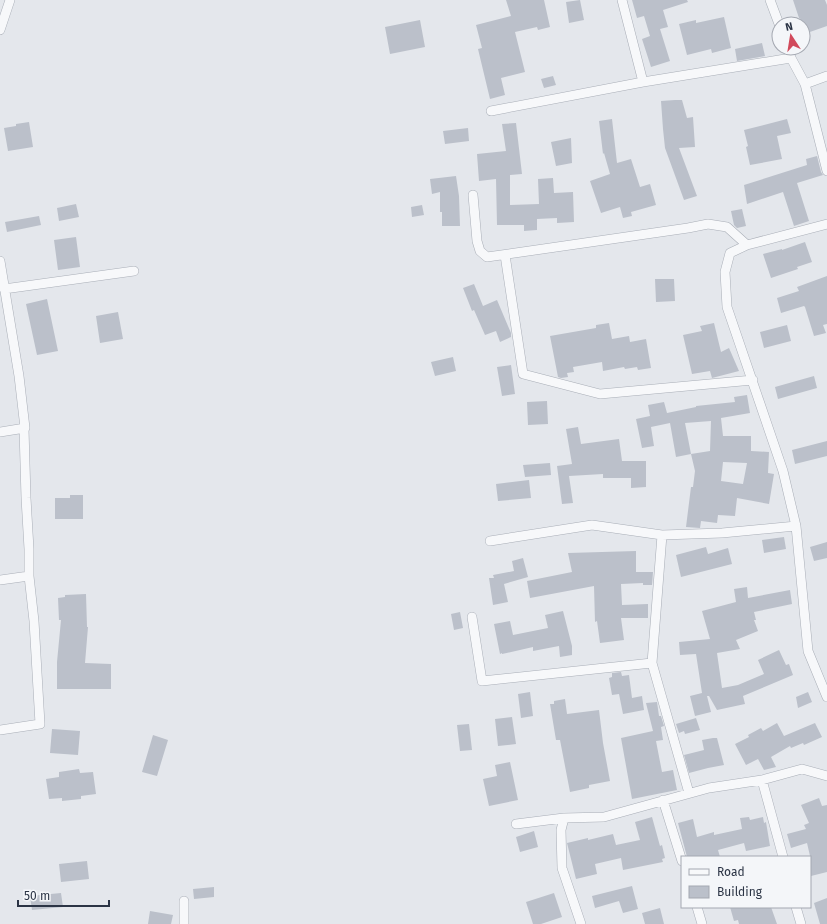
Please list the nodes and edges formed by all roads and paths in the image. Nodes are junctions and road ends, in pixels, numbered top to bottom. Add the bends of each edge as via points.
1 (10, 0) edge
2 (622, 0) edge
3 (770, 0) edge
4 (776, 16) edge
5 (0, 30) edge
6 (791, 58) joint
7 (827, 76) edge
8 (643, 82) junction
9 (805, 84) junction
10 (491, 111) dead end
11 (827, 171) edge
12 (473, 195) dead end
13 (827, 224) edge
14 (747, 245) junction
15 (505, 255) junction
16 (0, 261) edge
17 (134, 271) dead end
18 (4, 288) junction
19 (752, 380) junction
20 (26, 428) junction
21 (0, 432) edge
22 (796, 526) junction
23 (662, 535) junction
24 (490, 541) dead end
25 (29, 576) junction
26 (0, 580) edge
27 (472, 617) dead end
28 (652, 663) junction
29 (827, 697) edge
30 (0, 730) edge
31 (827, 776) edge
32 (762, 780) junction
33 (690, 793) junction
34 (663, 800) junction
35 (564, 818) junction
36 (516, 824) dead end
37 (783, 856) edge
38 (681, 858) edge
39 (184, 902) dead end
40 (696, 908) edge
41 (796, 908) edge
42 (184, 924) edge
43 (581, 924) edge
44 (702, 924) edge
45 (801, 924) edge

1 - 5 street
2 - 8 street
3 - 4 street
6 - 8 street
6 - 9 street
7 - 9 street
8 - 10 street
9 - 11 street
12 - 15 street via 480,251 487,257
13 - 14 street
14 - 15 street via 727,227 708,224
14 - 19 street via 730,253 725,272 727,307
15 - 19 street via 523,374 600,394
16 - 18 street
17 - 18 street
18 - 20 street
19 - 22 street via 783,471
20 - 21 street
20 - 25 street
22 - 23 street via 722,533
22 - 29 street via 808,651
23 - 24 street via 592,525
23 - 28 street
25 - 26 street
25 - 30 street via 40,724
27 - 28 street via 482,681
28 - 33 street
31 - 32 street via 802,769
32 - 33 street
32 - 37 street
33 - 34 street
34 - 35 street via 604,817
34 - 38 street
35 - 36 street
35 - 43 street via 561,830 562,868
39 - 42 street
40 - 44 street
41 - 45 street

